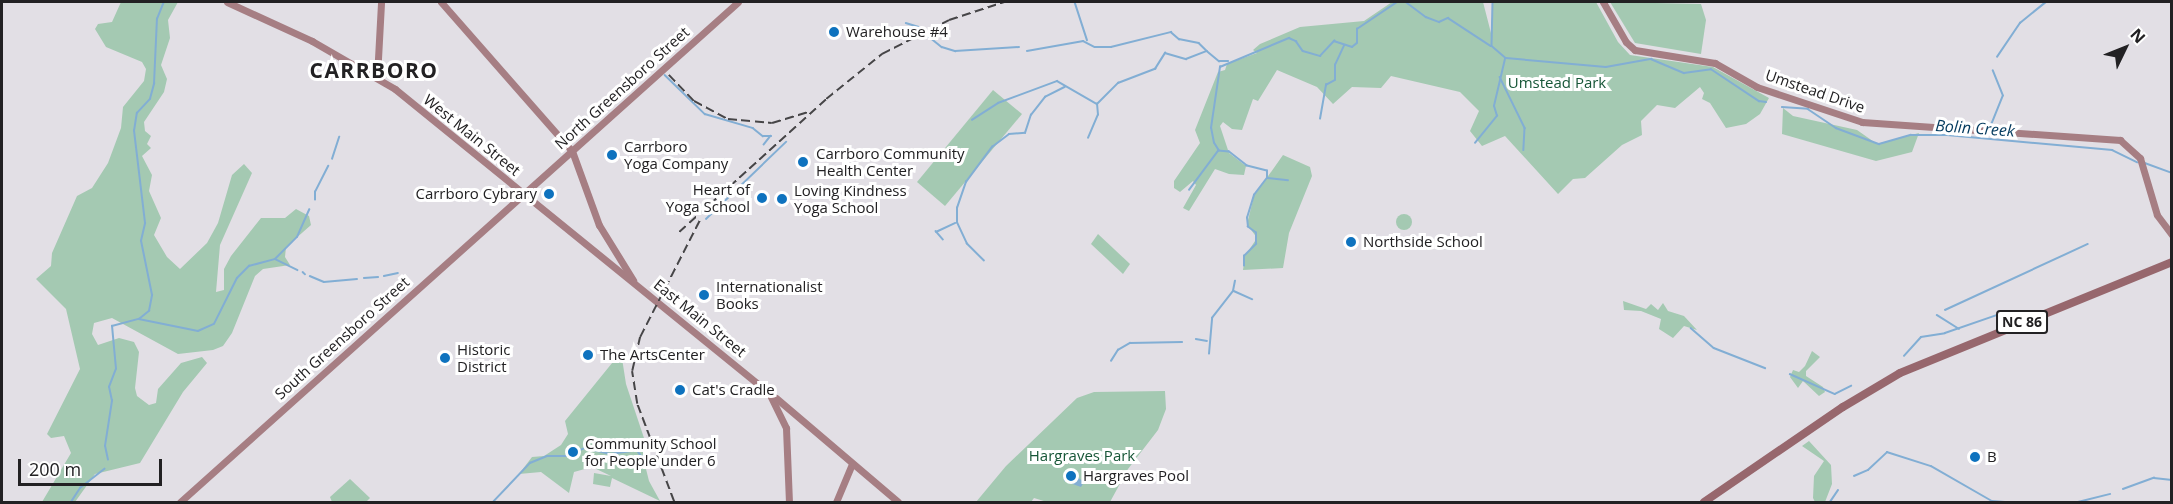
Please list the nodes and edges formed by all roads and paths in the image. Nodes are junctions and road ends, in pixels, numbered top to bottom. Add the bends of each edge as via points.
1 (227, 2) edge
2 (381, 2) edge
3 (441, 2) edge
4 (738, 2) edge
5 (1603, 2) edge
6 (377, 77) junction
7 (572, 151) junction
8 (524, 195) junction
9 (2172, 235) edge
10 (2172, 262) edge
11 (633, 280) junction
12 (769, 393) junction
13 (852, 464) junction
14 (180, 502) edge
15 (789, 502) edge
16 (836, 502) edge
17 (898, 502) edge
18 (1704, 502) edge

1 - 6 main road, West Main Street via 312,40
2 - 6 main road
3 - 7 main road
4 - 7 main road, North Greensboro Street
5 - 9 main road, Umstead Drive via 1626,42 1635,50 1715,63 1757,87 1862,122 2106,136 2120,140 2136,153 2157,215
6 - 8 main road, West Main Street
7 - 8 main road, North Greensboro Street
7 - 11 main road via 599,225
8 - 11 main road, East Main Street
8 - 14 main road, South Greensboro Street
10 - 18 main road, NC 86 via 1900,373
11 - 12 main road, East Main Street
12 - 13 main road
12 - 15 main road, East Main Street via 786,428
13 - 16 main road
13 - 17 main road

